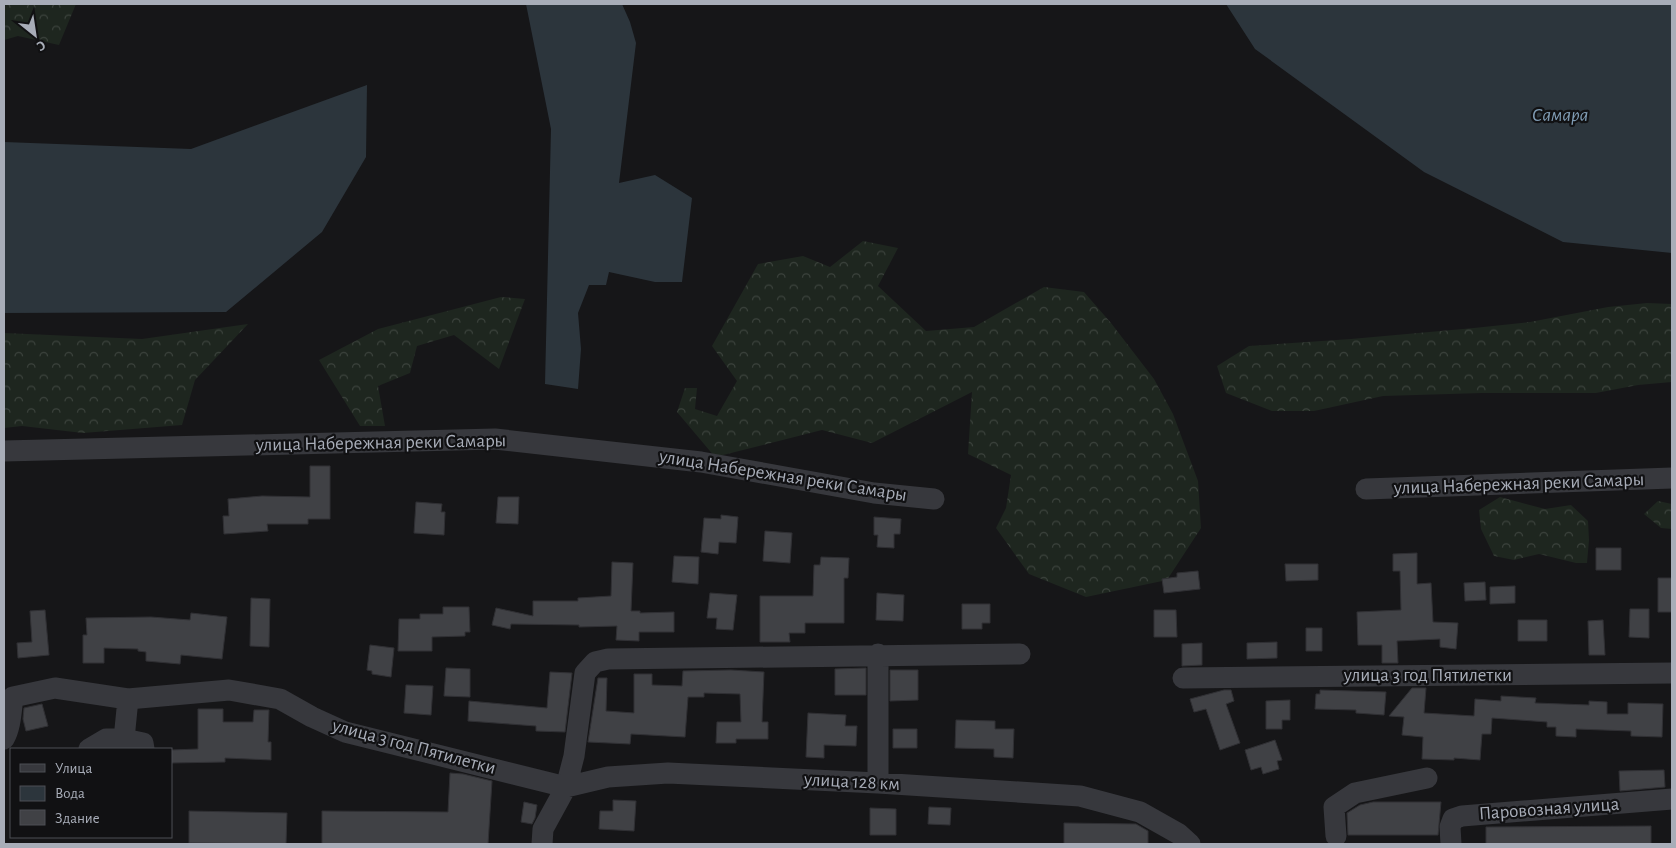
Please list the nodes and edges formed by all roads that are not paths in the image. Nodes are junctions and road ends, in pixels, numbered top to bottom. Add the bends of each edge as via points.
1 (4, 451) edge
2 (1672, 478) edge
3 (1366, 489) dead end
4 (934, 498) dead end
5 (878, 654) junction
6 (1020, 654) dead end
7 (1672, 673) edge
8 (1183, 678) dead end
9 (128, 699) junction
10 (4, 739) edge
11 (124, 739) junction
12 (91, 748) edge
13 (144, 748) edge
14 (1427, 778) dead end
15 (878, 783) junction
16 (566, 787) junction
17 (1672, 799) edge
18 (1336, 836) dead end
19 (542, 844) edge
20 (1190, 844) edge
21 (1451, 844) edge

1 - 4 street, улица Набережная реки Самары via 496,438 701,462 874,492
2 - 3 street, улица Набережная реки Самары
5 - 6 street
5 - 15 street
5 - 16 street via 608,659 595,662 586,672 574,756
7 - 8 street, улица 3 год Пятилетки
9 - 10 street, улица 3 год Пятилетки via 55,688 13,698
9 - 11 street
9 - 16 street, улица 3 год Пятилетки via 229,690 280,699 345,732
11 - 12 street via 106,739
11 - 13 street via 143,743
14 - 18 street via 1355,794 1334,807
15 - 16 street, улица 128 км via 668,773 608,777
15 - 20 street, улица 128 км via 1080,796 1140,812
16 - 19 street via 544,829
17 - 21 street, Паровозная улица via 1462,816 1453,819

